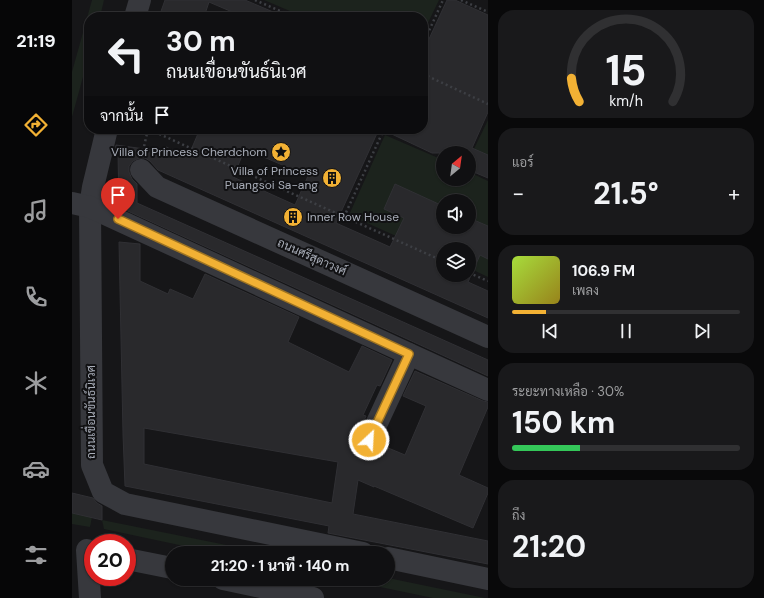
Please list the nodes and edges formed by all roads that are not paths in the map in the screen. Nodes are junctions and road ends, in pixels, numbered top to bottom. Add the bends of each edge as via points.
1 (140, 0) edge
2 (137, 12) edge
3 (107, 134) edge
4 (141, 170) road end
5 (81, 205) edge
6 (488, 337) edge
7 (409, 354) junction
8 (488, 390) edge
9 (369, 440) dead end
10 (329, 546) edge
11 (395, 559) edge
12 (136, 561) edge
13 (165, 567) edge
14 (488, 579) edge
15 (88, 586) edge
16 (256, 586) edge
17 (90, 598) edge
18 (313, 598) edge

1 - 2 street
3 - 5 street, ถนนเขื่อนขันธ์นิเวศ via 93,187
4 - 6 street, ถนนศรีสุดาวงศ์ via 157,187
5 - 7 street
5 - 10 street, ถนนเขื่อนขันธ์นิเวศ via 92,465 103,492 125,504
7 - 8 street
7 - 9 street
11 - 14 street
12 - 13 street
15 - 17 street
16 - 18 street

